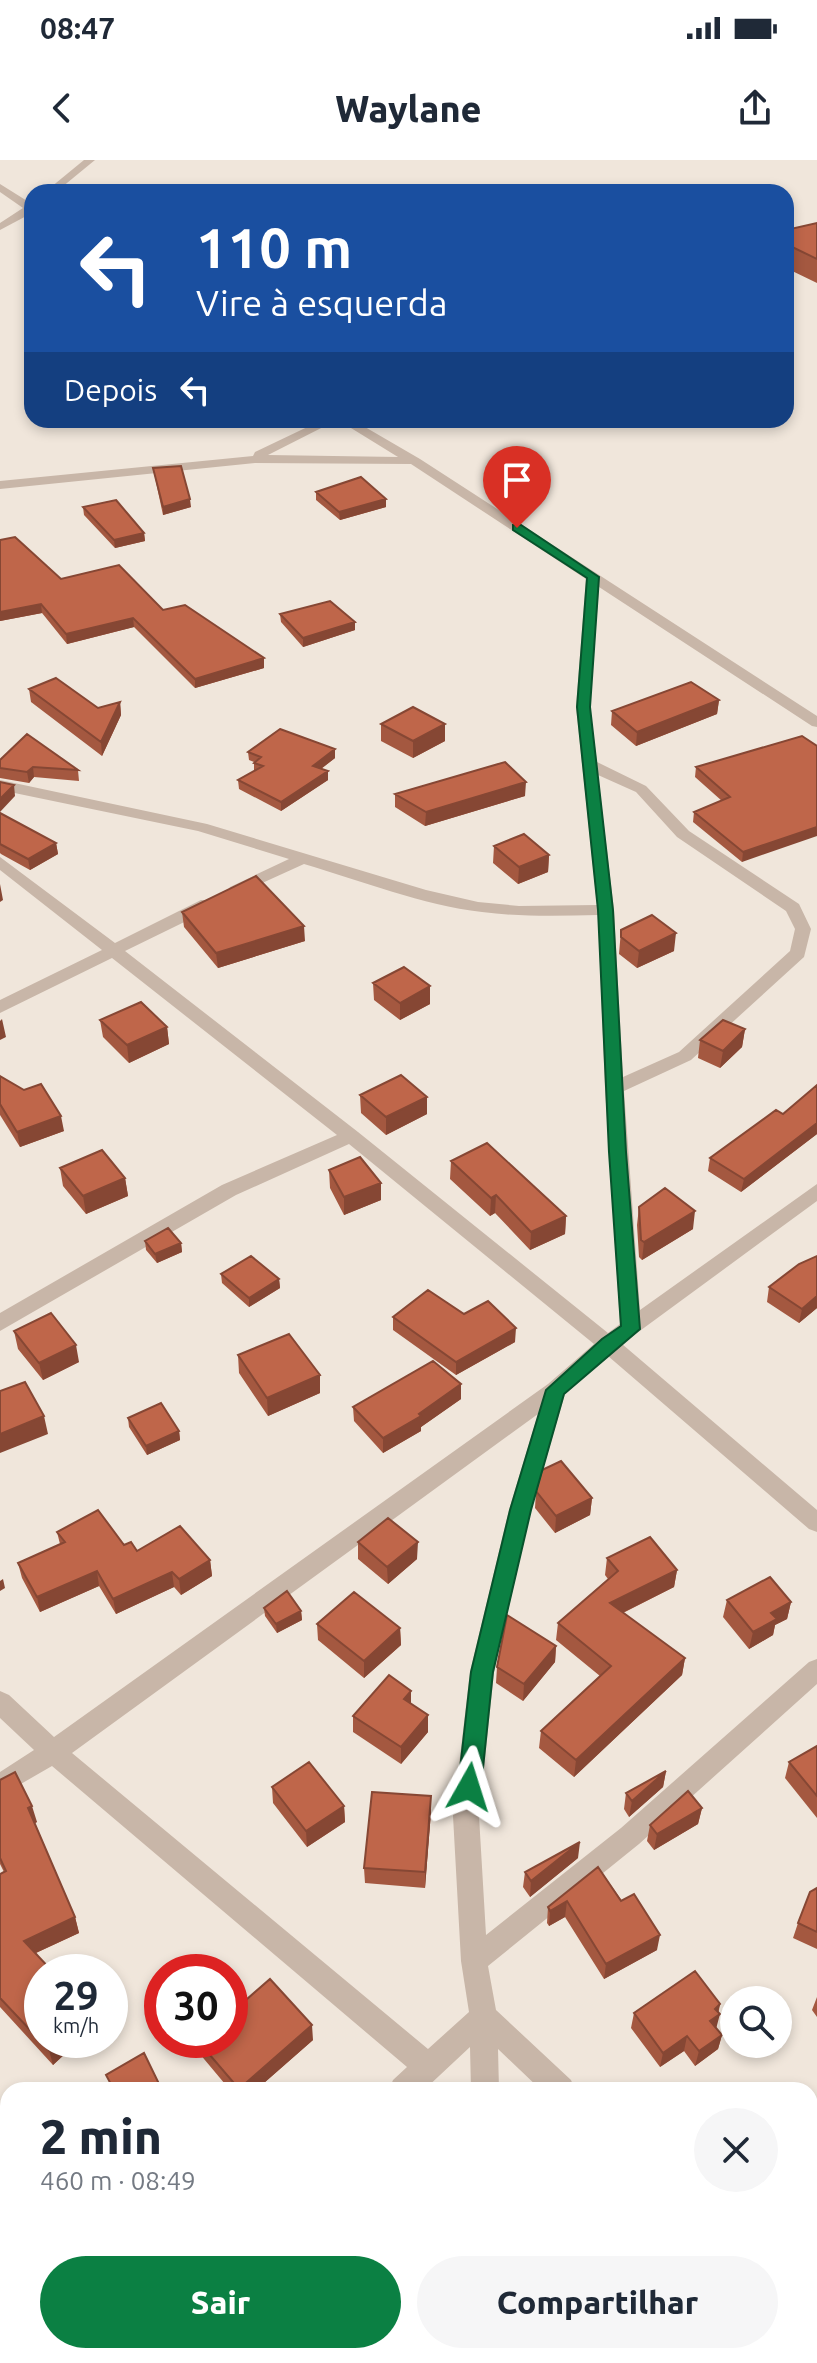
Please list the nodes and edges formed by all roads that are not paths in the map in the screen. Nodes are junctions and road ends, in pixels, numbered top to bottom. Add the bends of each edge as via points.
1 (90, 160) edge
2 (60, 184) edge
3 (0, 187) edge
4 (24, 203) edge
5 (24, 212) edge
6 (0, 227) edge
7 (314, 428) edge
8 (358, 428) edge
9 (248, 460) junction
10 (416, 462) junction
11 (0, 485) edge
12 (593, 577) junction
13 (817, 723) edge
14 (590, 765) junction
15 (0, 785) edge
16 (301, 859) junction
17 (0, 862) edge
18 (606, 910) junction
19 (113, 950) junction
20 (0, 1007) edge
21 (614, 1088) junction
22 (351, 1136) junction
23 (817, 1191) edge
24 (0, 1323) edge
25 (631, 1329) junction
26 (608, 1344) junction
27 (556, 1390) junction
28 (817, 1523) edge
29 (817, 1669) edge
30 (0, 1702) edge
31 (53, 1752) junction
32 (0, 1785) edge
33 (474, 1961) junction
34 (483, 2017) junction
35 (428, 2067) junction
36 (412, 2082) edge
37 (485, 2082) edge
38 (552, 2082) edge

1 - 2 street
3 - 4 street
5 - 6 street
7 - 9 street
8 - 10 street
9 - 10 street via 327,456
9 - 11 street
10 - 12 street
12 - 13 street
12 - 14 street via 583,707
14 - 18 street
14 - 21 street via 641,789 683,834 793,908 803,929 798,953 685,1056
15 - 16 street via 201,827
16 - 18 street via 478,907
16 - 19 street
17 - 19 street
18 - 21 street
19 - 20 street
19 - 22 street
21 - 25 street
22 - 24 street via 229,1190
22 - 26 street
23 - 25 street
25 - 26 street
26 - 27 street
26 - 28 street
27 - 31 street
27 - 33 street via 520,1510 482,1672 466,1816
29 - 33 street via 630,1836
30 - 31 street
31 - 32 street
31 - 35 street
33 - 34 street
34 - 35 street
34 - 37 street
34 - 38 street
35 - 36 street

